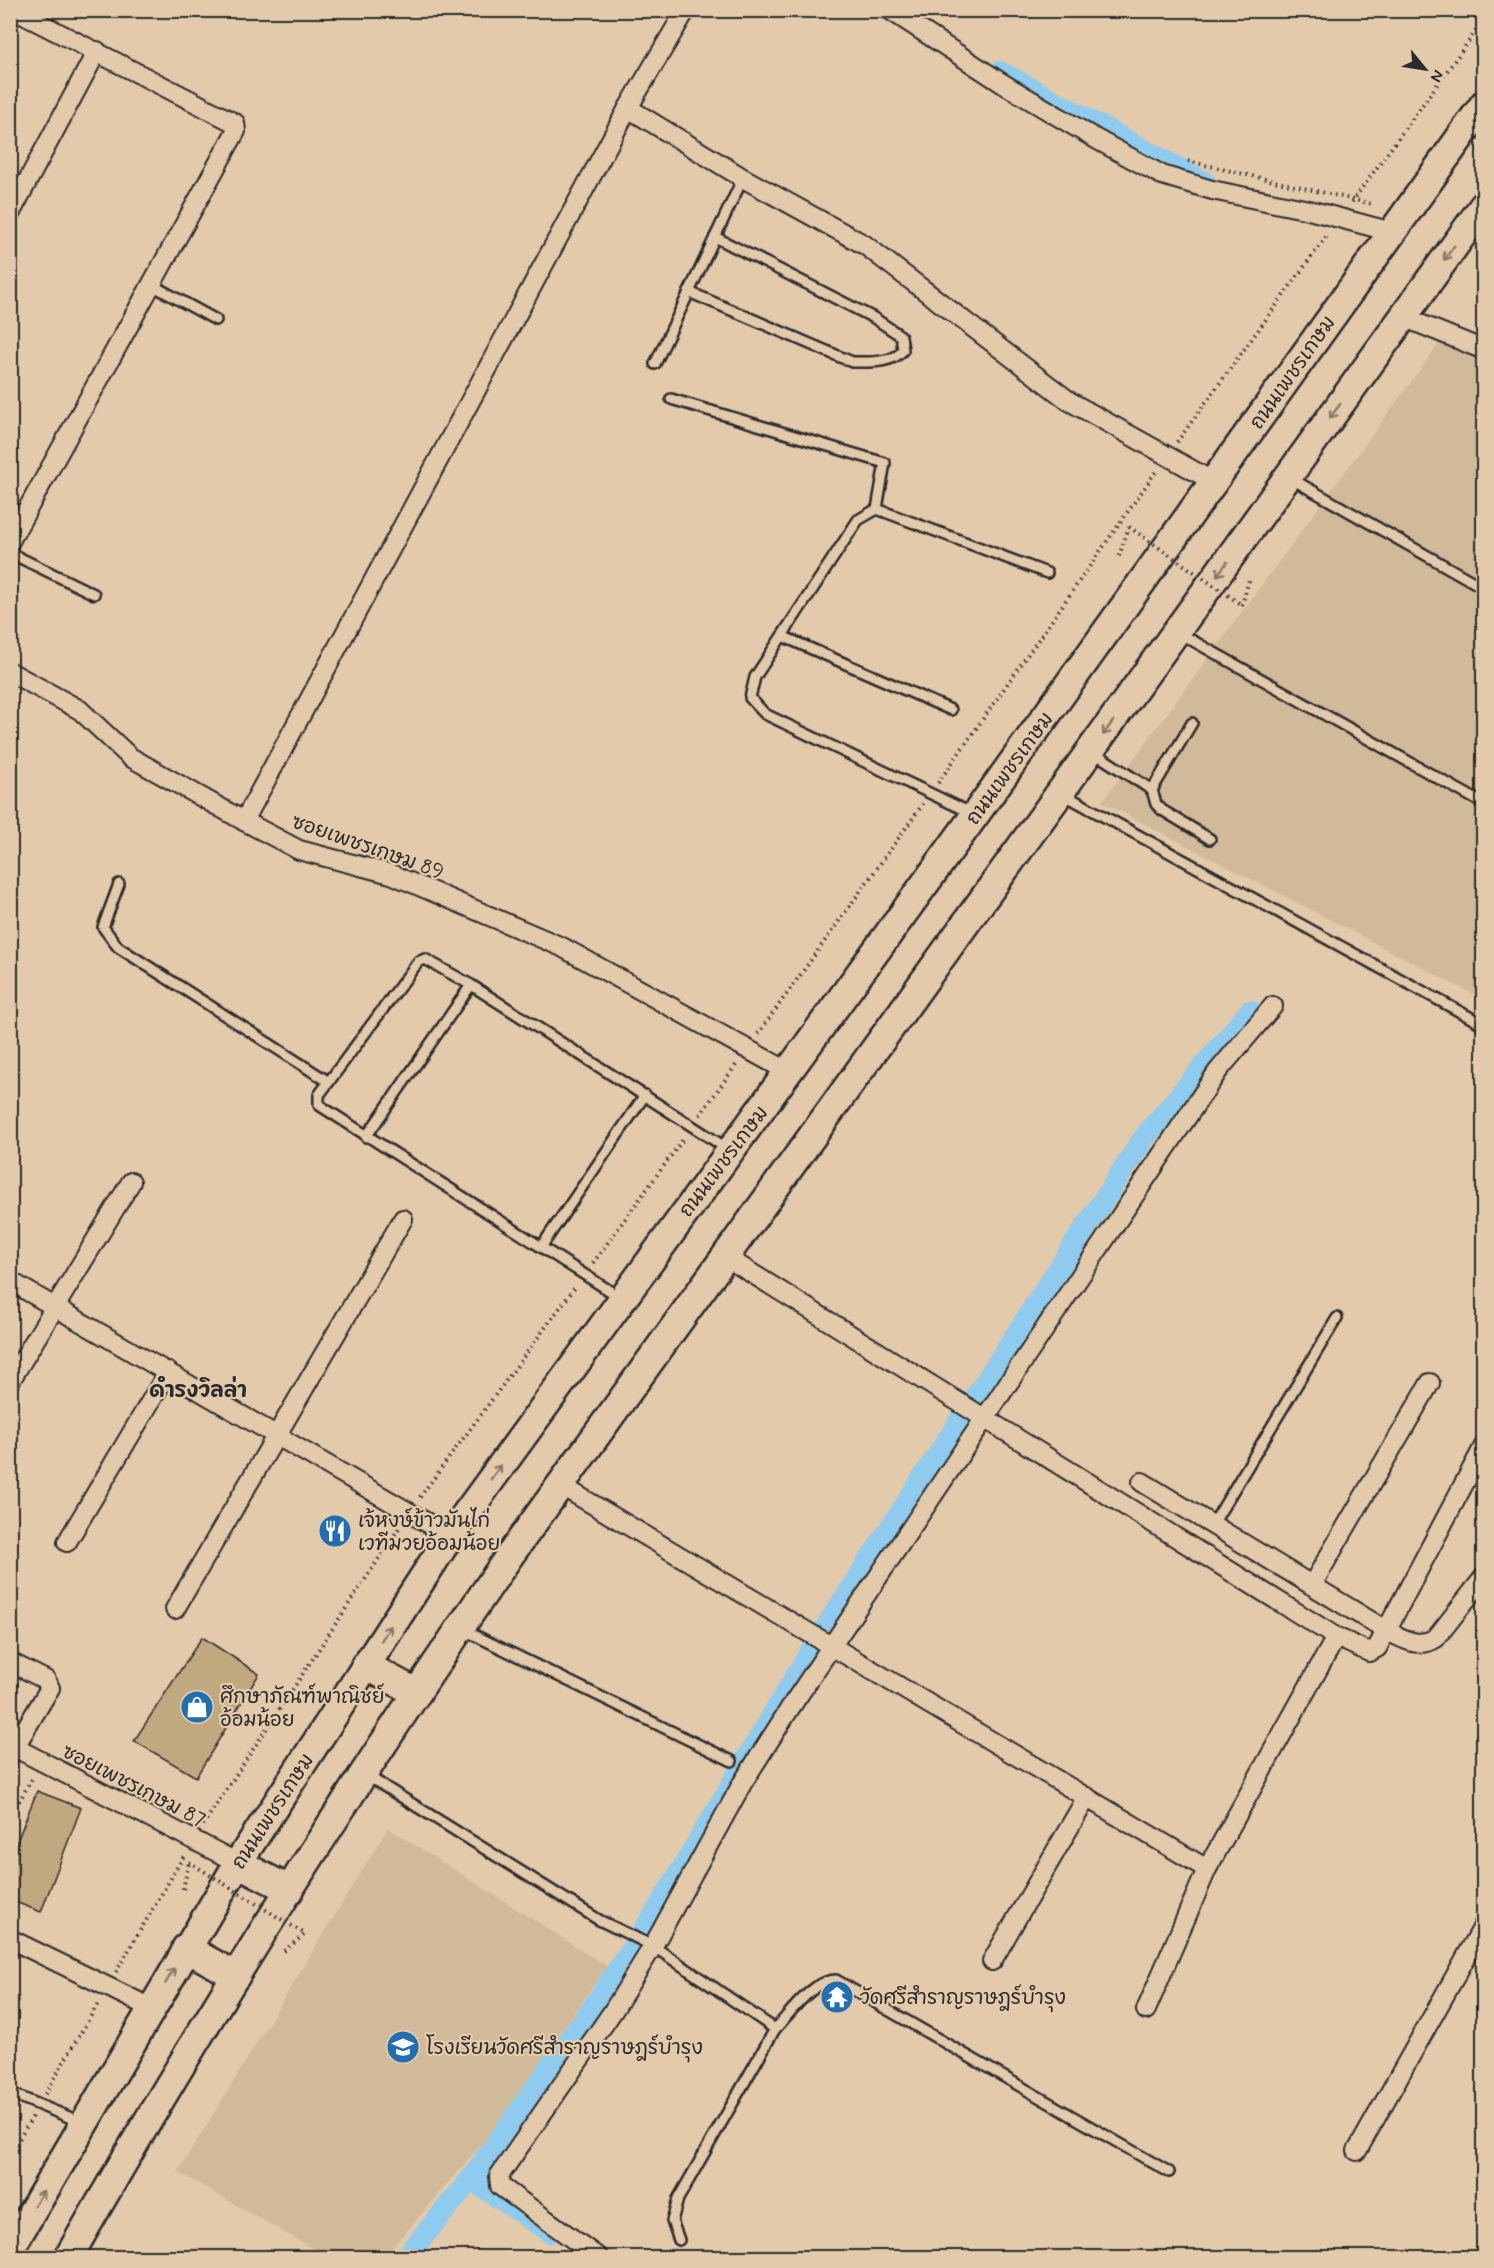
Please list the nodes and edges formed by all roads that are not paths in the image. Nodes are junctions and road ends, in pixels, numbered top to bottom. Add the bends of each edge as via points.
1 (14, 10) edge
2 (686, 10) edge
3 (890, 10) edge
4 (97, 51) junction
5 (1484, 104) edge
6 (628, 108) junction
7 (743, 178) junction
8 (1484, 205) edge
9 (10, 214) edge
10 (1392, 232) junction
11 (715, 237) junction
12 (152, 285) junction
13 (689, 292) junction
14 (1403, 317) junction
15 (216, 320) dead end
16 (1484, 350) edge
17 (655, 364) dead end
18 (671, 399) dead end
19 (1288, 477) junction
20 (1214, 482) junction
21 (877, 509) junction
22 (10, 541) edge
23 (10, 553) edge
24 (1047, 573) dead end
25 (1484, 588) edge
26 (94, 594) dead end
27 (1177, 632) junction
28 (782, 636) junction
29 (10, 672) edge
30 (951, 710) dead end
31 (1192, 723) dead end
32 (1091, 751) junction
33 (1152, 790) junction
34 (1061, 792) junction
35 (1484, 804) edge
36 (975, 815) junction
37 (244, 821) junction
38 (1210, 839) dead end
39 (119, 884) dead end
40 (471, 985) junction
41 (1273, 1006) dead end
42 (1484, 1026) edge
43 (789, 1072) junction
44 (329, 1082) junction
45 (645, 1095) junction
46 (366, 1137) junction
47 (730, 1150) junction
48 (131, 1182) dead end
49 (403, 1219) dead end
50 (541, 1248) junction
51 (724, 1256) junction
52 (10, 1281) edge
53 (621, 1298) junction
54 (54, 1306) junction
55 (1337, 1318) dead end
56 (168, 1372) junction
57 (10, 1381) edge
58 (1430, 1383) dead end
59 (984, 1418) junction
60 (276, 1435) junction
61 (1484, 1446) edge
62 (1142, 1482) dead end
63 (560, 1485) junction
64 (1213, 1524) junction
65 (450, 1536) junction
66 (67, 1542) dead end
67 (1484, 1576) edge
68 (1312, 1585) junction
69 (175, 1609) dead end
70 (460, 1628) junction
71 (1387, 1630) junction
72 (1336, 1637) junction
73 (832, 1644) junction
74 (10, 1662) edge
75 (365, 1665) junction
76 (417, 1693) junction
77 (12, 1749) edge
78 (732, 1761) dead end
79 (364, 1773) junction
80 (1087, 1797) junction
81 (238, 1863) junction
82 (1207, 1869) junction
83 (290, 1890) junction
84 (1484, 1925) edge
85 (10, 1939) edge
86 (650, 1944) junction
87 (186, 1948) junction
88 (992, 1960) dead end
89 (236, 1976) junction
90 (151, 2008) junction
91 (1146, 2010) dead end
92 (775, 2029) junction
93 (10, 2093) edge
94 (84, 2122) junction
95 (1357, 2151) dead end
96 (1169, 2172) dead end
97 (679, 2240) dead end
98 (10, 2249) edge
99 (76, 2255) edge
100 (599, 2258) edge

1 - 4 street
2 - 6 street
3 - 10 street via 1011,89 1162,175
4 - 9 street
4 - 12 street via 235,123 233,139
5 - 10 main road, ถนนเพชรเกษม
6 - 7 street
6 - 37 street
7 - 11 lane
7 - 20 street via 865,245 1069,402
8 -> 14 main road
10 - 20 main road, ถนนเพชรเกษม
11 - 13 lane
11 - 13 lane via 874,318 902,336 903,350 880,361 852,362
12 - 15 lane
12 - 22 street
13 - 17 lane
14 - 16 street
14 -> 19 main road
18 - 21 lane via 885,463
19 - 25 lane
19 -> 27 main road
20 - 36 main road, ถนนเพชรเกษม
21 - 24 lane
21 - 28 lane via 858,520
23 - 26 lane
27 -> 32 main road
27 - 35 lane
28 - 30 lane
28 - 36 lane via 755,677 750,698 765,714
29 - 37 street, ซอยเพชรเกษม 89 via 80,710 130,757
31 - 33 lane
32 - 33 lane
32 - 34 main road
33 - 38 lane via 1162,810
34 - 42 lane
34 - 51 main road
36 - 43 main road, ถนนเพชรเกษม
37 - 43 street, ซอยเพชรเกษม 89 via 299,850 391,874 562,947
39 - 44 lane via 103,927 118,947
40 - 44 lane via 429,960 418,962
40 - 45 lane
40 - 46 lane
41 - 59 street via 1218,1071
43 - 47 main road, ถนนเพชรเกษม
44 - 46 lane via 319,1095 319,1105
45 - 47 lane
45 - 50 lane
46 - 50 lane
47 - 53 main road, ถนนเพชรเกษม
48 - 54 street
49 - 60 street
50 - 53 lane
51 - 59 street
51 - 63 main road
52 - 54 street
65 -> 53 main road, ถนนเพชรเกษม
54 - 56 street
54 - 57 street
55 - 64 lane
56 - 60 street
56 - 66 street
58 - 68 street
59 - 72 street
59 - 73 street
60 - 65 street
60 - 69 street
61 - 71 street
62 - 64 street
63 - 70 main road
63 - 73 street
64 - 68 street
75 -> 65 main road, ถนนเพชรเกษม
67 - 71 street via 1431,1641 1414,1643
68 - 71 street
70 - 76 main road
70 - 78 lane
71 - 72 street via 1377,1648 1369,1652
72 - 82 street
73 - 80 street
73 - 86 street via 743,1782
74 - 77 street via 46,1680 51,1688
75 - 76 main road
75 - 81 main road, ถนนเพชรเกษม
76 - 79 main road
77 - 81 street, ซอยเพชรเกษม 87
79 - 83 main road
79 - 86 lane via 599,1920
80 - 82 street
80 - 88 street
81 - 83 main road
81 - 87 main road, ถนนเพชรเกษม
82 - 91 street
83 - 89 main road
84 - 95 street
85 - 90 street
86 - 92 lane
86 - 100 street via 613,2011 499,2176 504,2190
87 - 89 main road
90 -> 87 main road, ถนนเพชรเกษม
89 - 99 main road
90 - 94 main road, ถนนเพชรเกษม
92 - 96 lane via 814,1990 828,1980 836,1980
92 - 97 lane via 678,2199 672,2221
93 - 94 lane
98 -> 94 main road, ถนนเพชรเกษม

